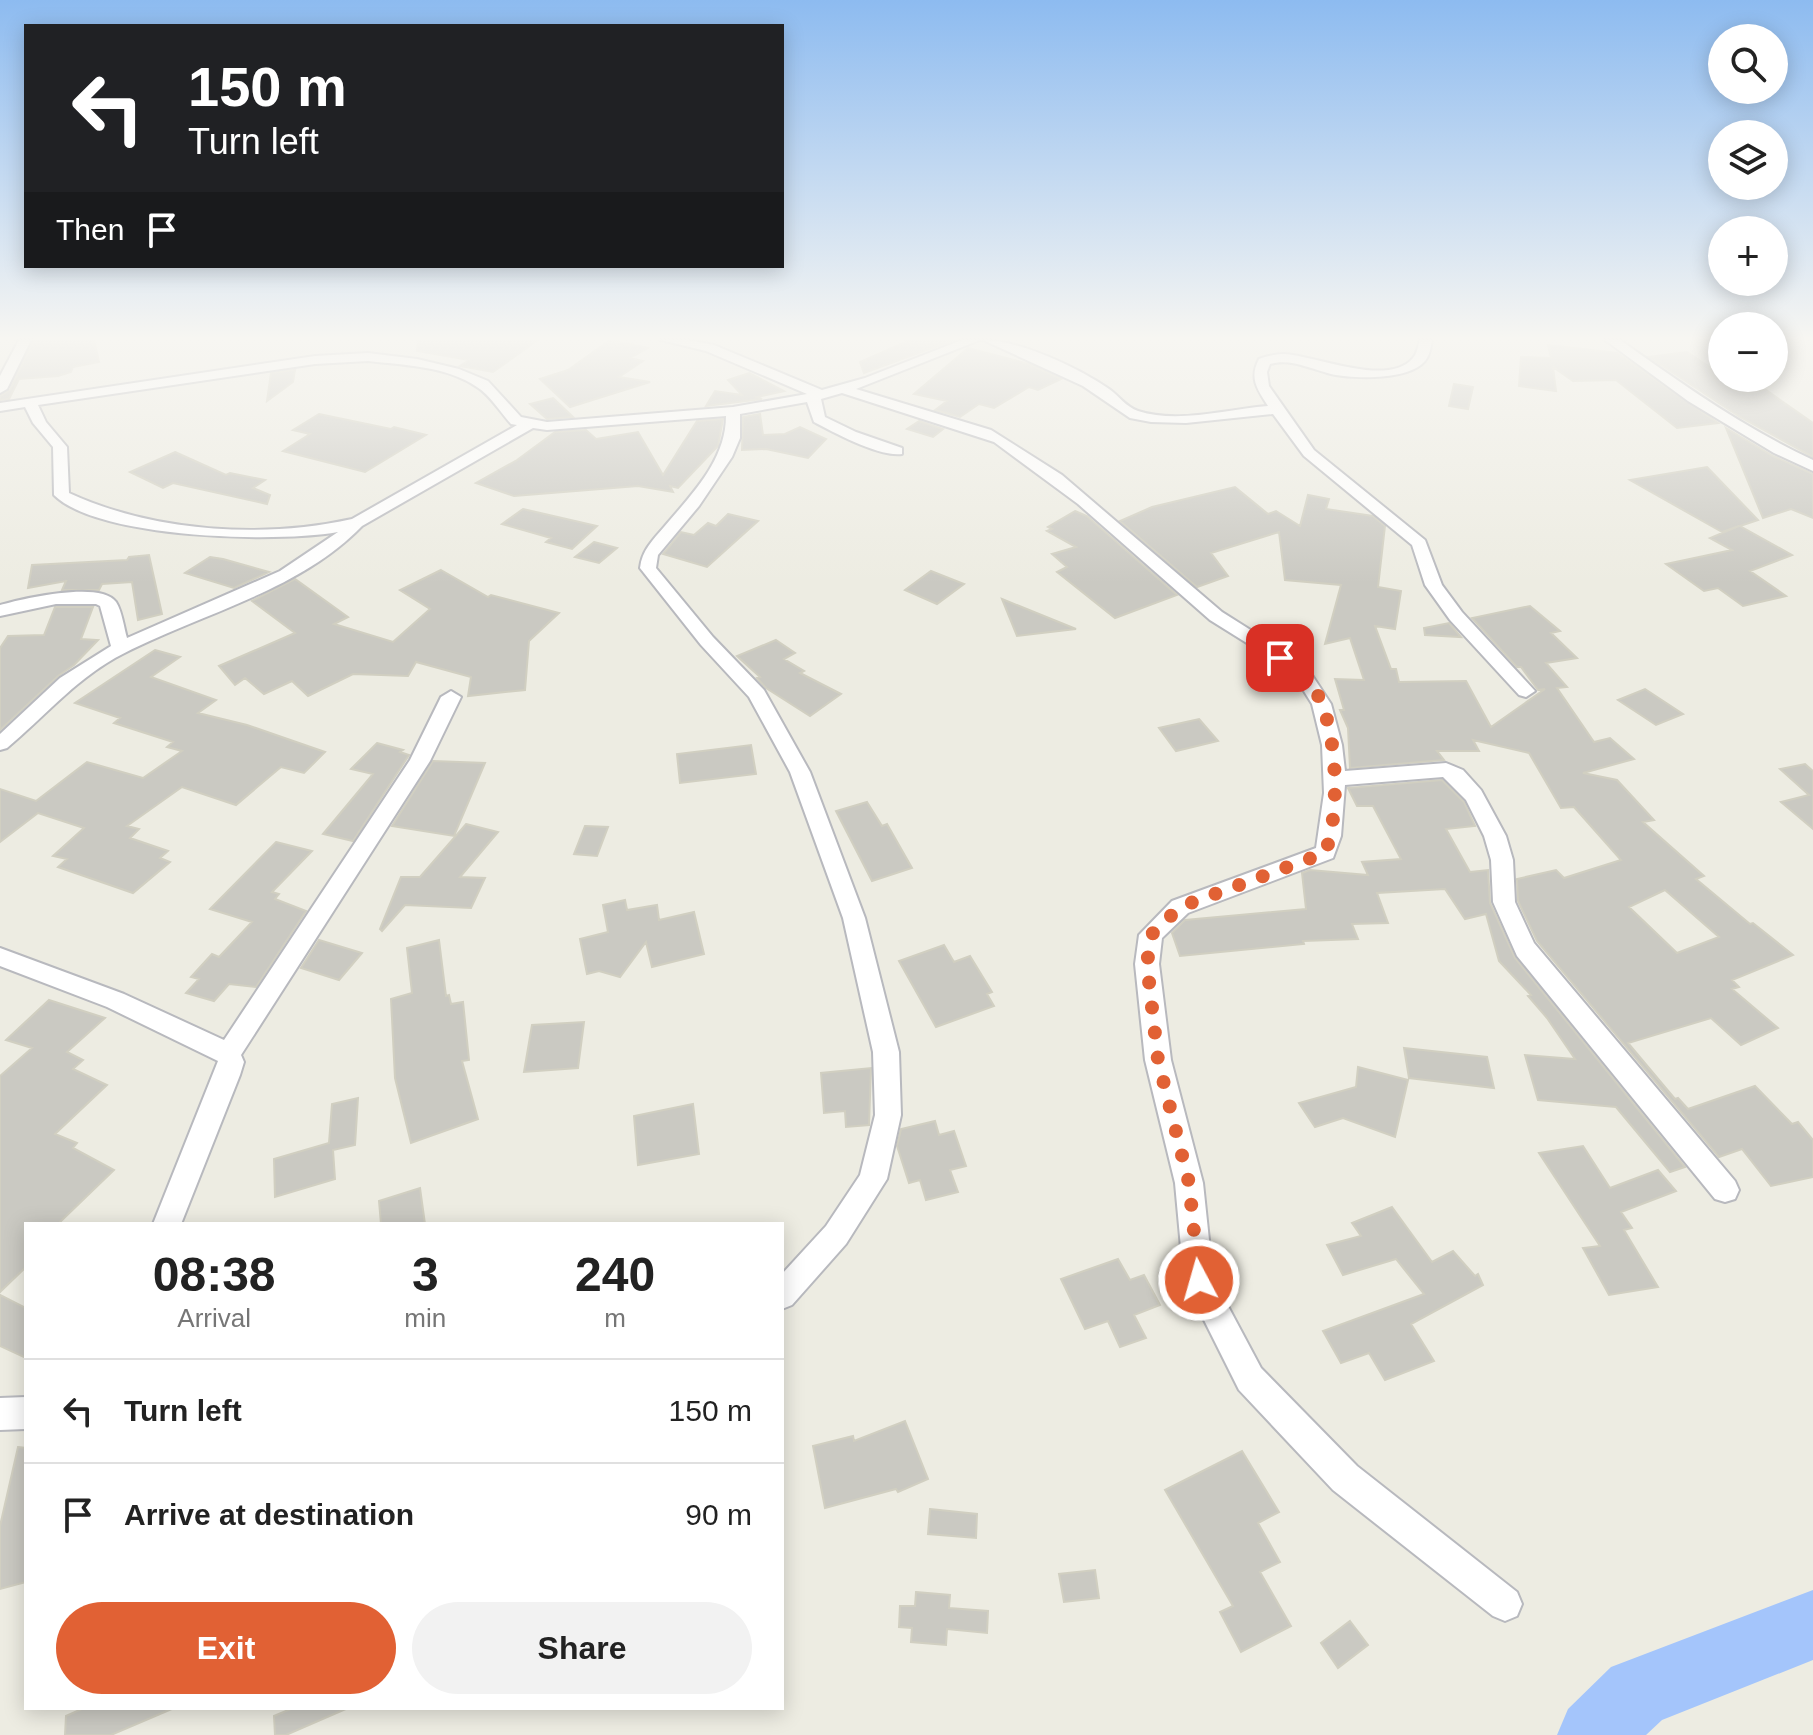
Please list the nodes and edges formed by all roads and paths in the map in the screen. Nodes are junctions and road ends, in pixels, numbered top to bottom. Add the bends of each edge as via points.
1 (39, 421) edge
2 (516, 421) edge
3 (587, 421) edge
4 (733, 421) edge
5 (823, 421) edge
6 (945, 421) edge
7 (1285, 421) edge
8 (1731, 421) edge
9 (528, 425) junction
10 (897, 451) dead end
11 (1813, 466) edge
12 (356, 524) junction
13 (0, 611) edge
14 (121, 650) junction
15 (1526, 691) dead end
16 (451, 697) dead end
17 (0, 744) edge
18 (1334, 779) junction
19 (0, 957) edge
20 (228, 1054) junction
21 (1725, 1190) dead end
22 (168, 1222) edge
23 (784, 1293) edge
24 (24, 1413) edge
25 (0, 1414) edge
26 (1505, 1604) dead end

1 - 12 street via 60,447 62,495 85,507 204,532 243,534
2 - 9 street
3 - 9 street
4 - 23 street via 725,457 650,554 648,568 757,694 800,772 854,918 886,1052 888,1115 873,1179 836,1235
5 - 10 street
6 - 18 street via 998,438 1068,486 1220,619 1285,662 1313,688 1328,720
7 - 15 street via 1309,453 1419,543 1434,585 1456,616
8 - 11 street
9 - 12 street
12 - 14 street via 306,564
13 - 14 street via 22,604 104,599
14 - 17 street via 70,679
16 - 20 street via 420,761
18 - 21 street via 1446,770 1466,783 1491,828 1501,858 1504,902 1528,954
18 - 26 street via 1332,836 1325,853 1180,907 1151,935 1147,964 1158,1060 1189,1183 1199,1280 1250,1379 1345,1478
19 - 20 street via 78,983
20 - 22 street via 227,1075
24 - 25 street

